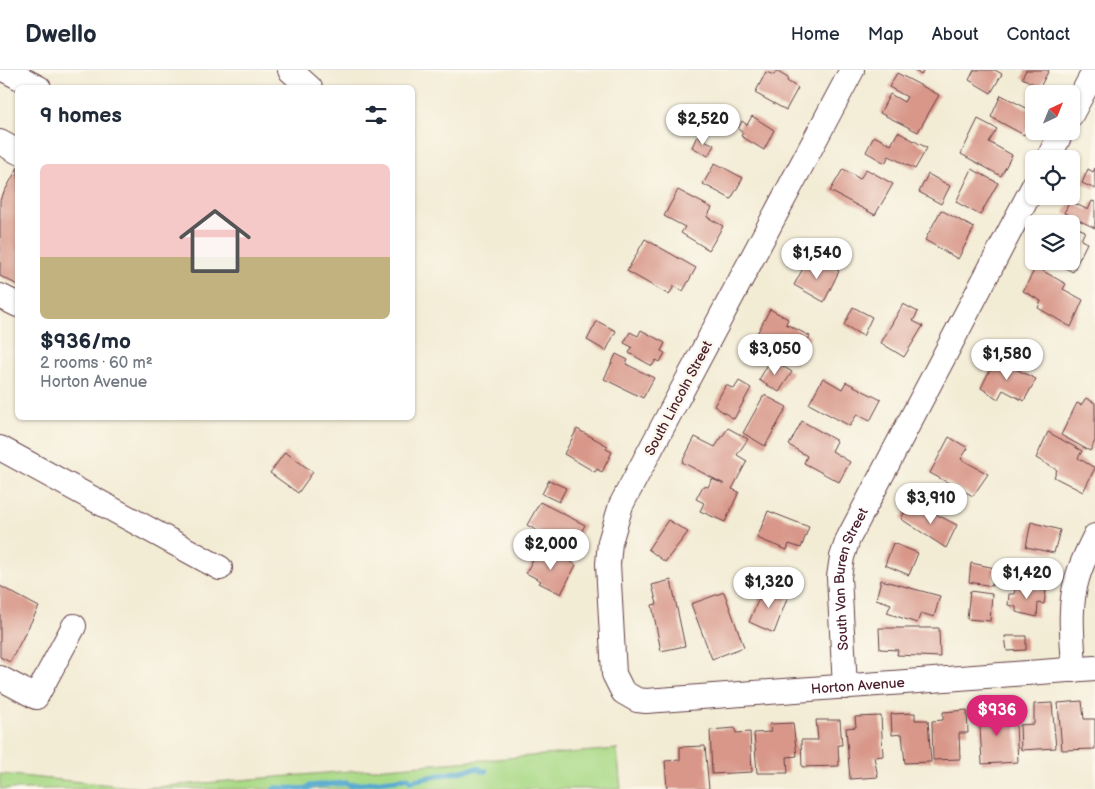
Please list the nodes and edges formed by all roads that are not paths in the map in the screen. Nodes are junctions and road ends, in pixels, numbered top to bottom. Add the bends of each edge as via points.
1 (5, 70) edge
2 (290, 70) edge
3 (852, 70) edge
4 (1095, 70) edge
5 (32, 85) edge
6 (307, 85) edge
7 (1080, 98) edge
8 (0, 142) edge
9 (15, 150) edge
10 (1025, 202) edge
11 (0, 296) edge
12 (15, 304) edge
13 (0, 448) edge
14 (1095, 536) edge
15 (220, 568) dead end
16 (74, 626) dead end
17 (1085, 669) edge
18 (0, 678) edge
19 (845, 686) junction
20 (623, 692) joint

1 - 5 street
2 - 6 street
3 - 20 street, South Lincoln Street via 621,505 610,542 608,581 614,674
4 - 7 street
8 - 9 street
10 - 19 street, South Van Buren Street via 848,539 839,577
11 - 12 street
13 - 15 street
14 - 17 street via 1082,563 1072,600 1071,614
16 - 18 street via 36,697
17 - 19 street, Horton Avenue
19 - 20 street, Horton Avenue via 646,701

